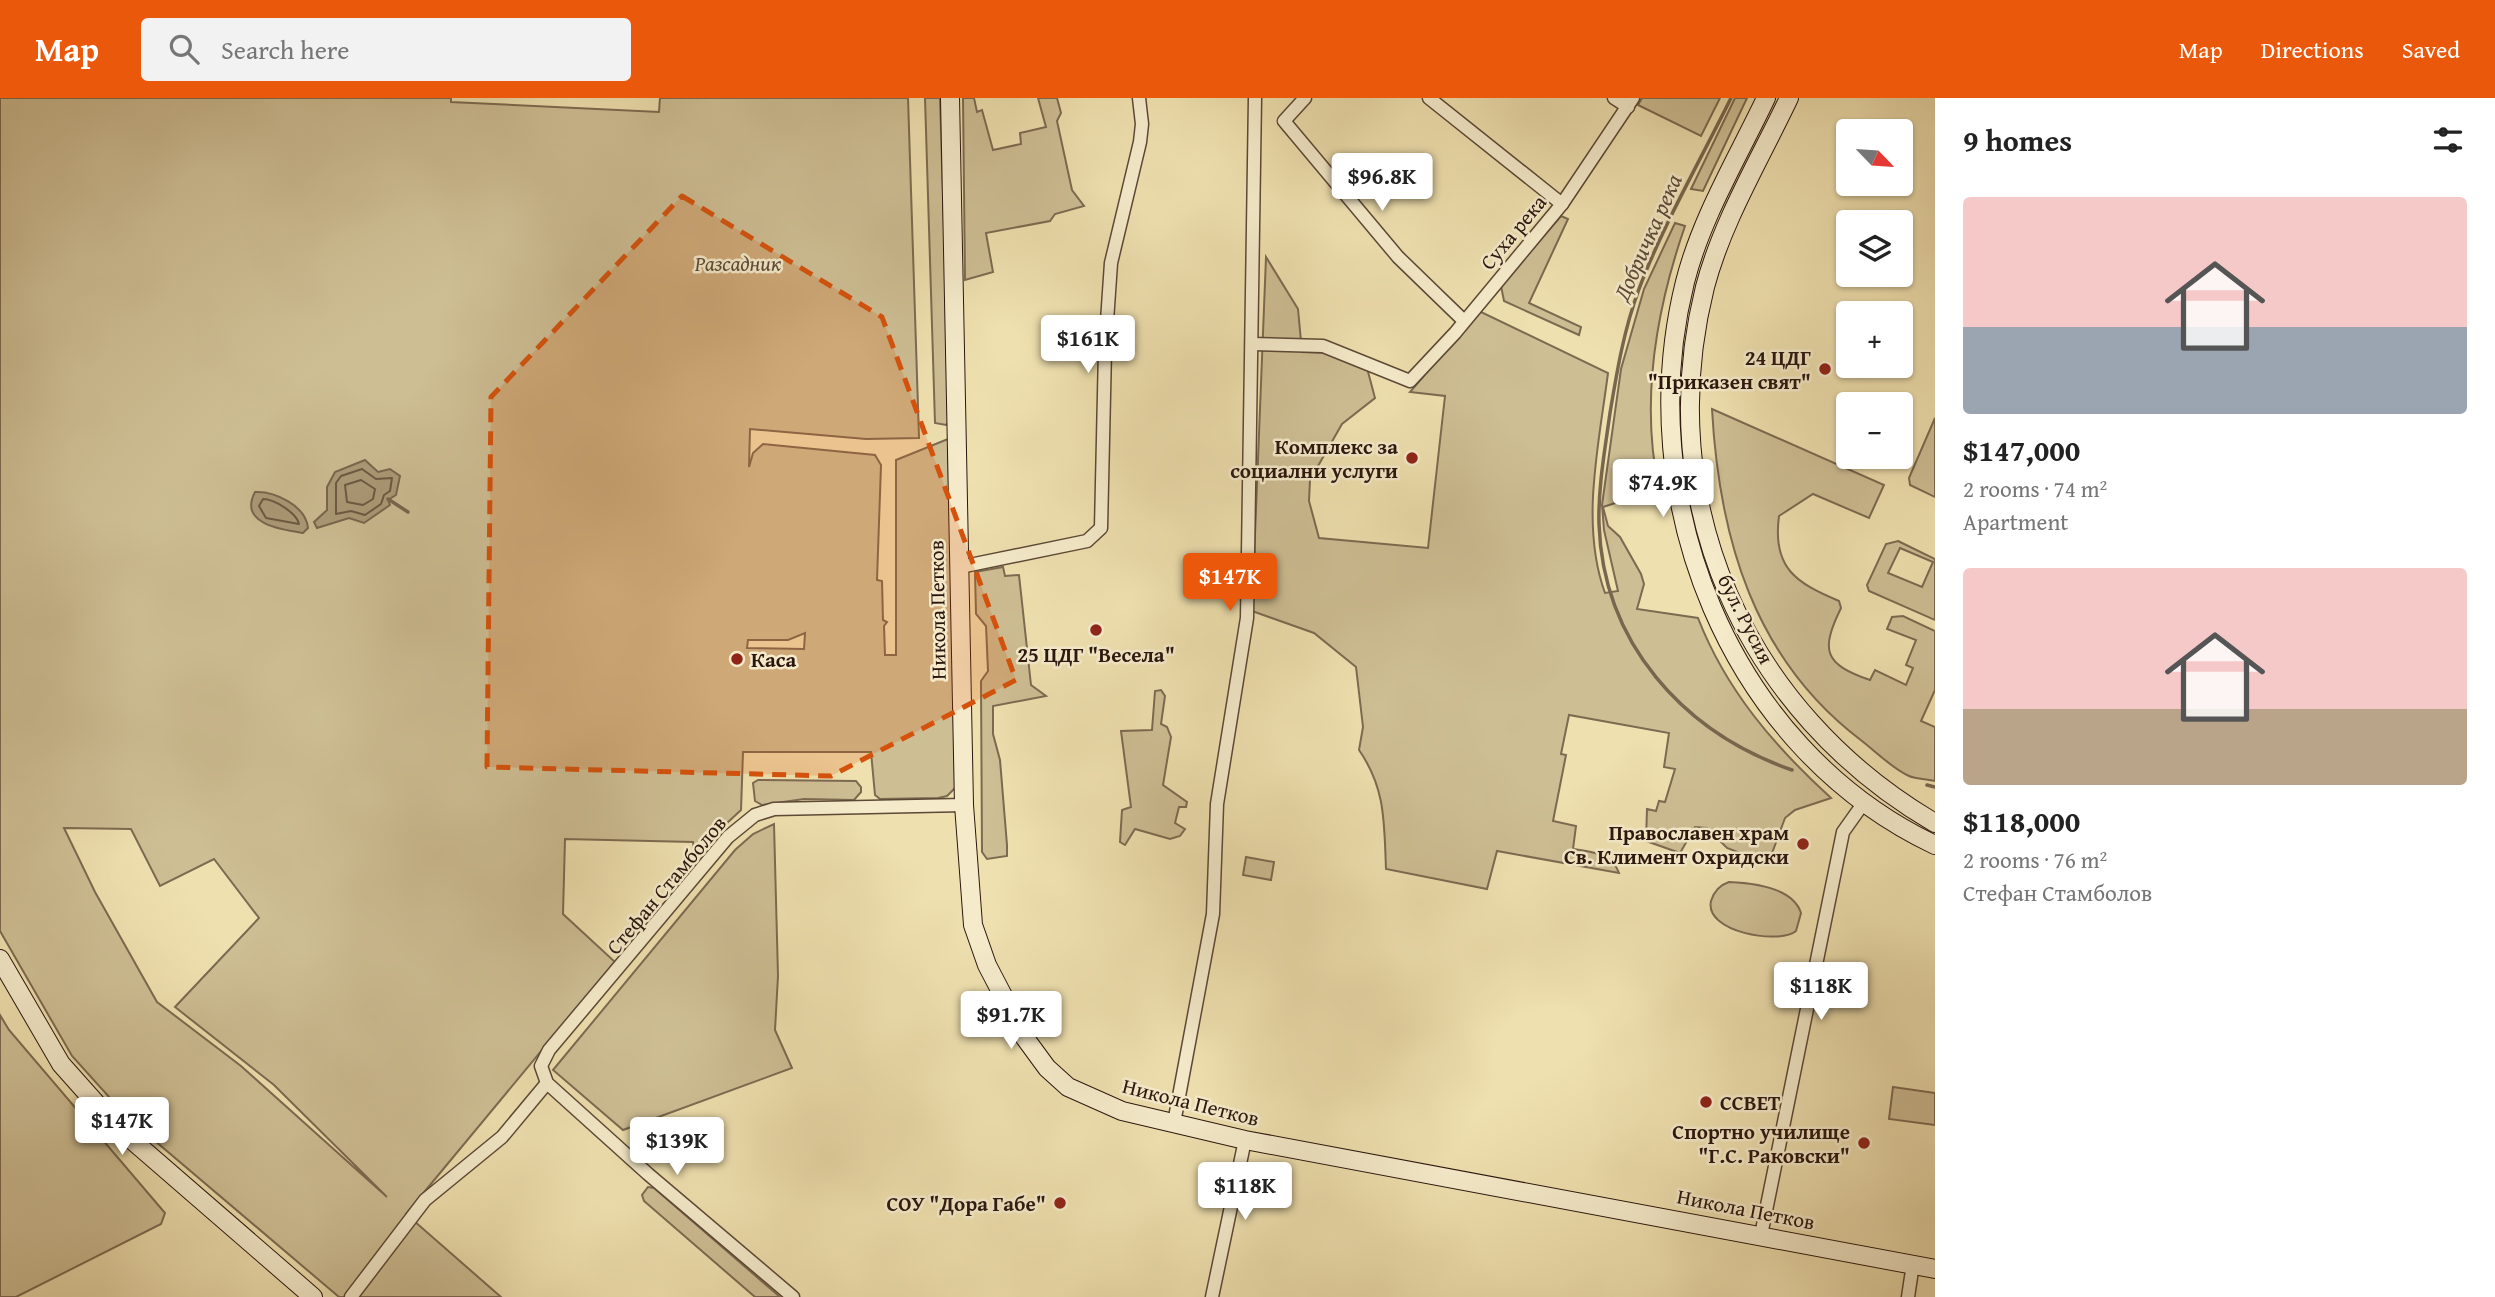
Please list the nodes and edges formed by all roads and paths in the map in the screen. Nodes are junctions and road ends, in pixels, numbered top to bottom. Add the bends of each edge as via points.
1 (950, 98) edge
2 (1139, 98) edge
3 (1255, 98) edge
4 (1305, 98) edge
5 (1429, 98) edge
6 (1614, 98) edge
7 (1766, 98) edge
8 (1789, 98) edge
9 (1630, 102) edge
10 (1562, 204) junction
11 (1463, 320) junction
12 (1252, 344) junction
13 (960, 567) junction
14 (1865, 801) junction
15 (964, 805) junction
16 (1935, 823) edge
17 (1935, 845) edge
18 (0, 959) edge
19 (547, 1083) junction
20 (1174, 1123) junction
21 (1245, 1140) junction
22 (1761, 1235) junction
23 (1913, 1265) junction
24 (1935, 1269) edge
25 (313, 1297) edge
26 (351, 1297) edge
27 (793, 1297) edge
28 (1212, 1297) edge
29 (1908, 1297) edge

1 - 13 main road, Никола Петков
2 - 13 street via 1140,142 1111,263 1104,350 1101,528 1087,541
3 - 12 street
4 - 11 street via 1284,121 1398,257
5 - 10 street
6 - 9 street
7 - 14 main road, бул. Русия via 1702,233 1686,280 1674,339 1670,400 1674,470 1689,547 1706,599 1728,644 1761,696 1804,748
8 - 16 main road, бул. Русия via 1721,241 1695,342 1694,467 1706,530 1725,592 1777,684 1819,734 1856,768
9 - 10 street, Суха река
10 - 11 street, Суха река
11 - 12 street, Суха река via 1410,381 1324,346
12 - 20 street via 1247,618 1217,804 1213,914
13 - 15 main road, Никола Петков
14 - 17 main road, бул. Русия
14 - 22 street via 1843,832
15 - 19 street, Стефан Стамболов via 790,806 755,815 728,837 549,1050 541,1066
15 - 20 main road, Никола Петков via 973,925 986,965 1025,1038 1068,1087 1122,1111
18 - 25 main road via 61,1064 118,1128
19 - 26 street via 502,1137 425,1200
19 - 27 street
20 - 21 main road, Никола Петков
21 - 22 main road, Никола Петков
21 - 28 street
22 - 23 main road, Никола Петков
23 - 24 main road, Никола Петков
23 - 29 street

